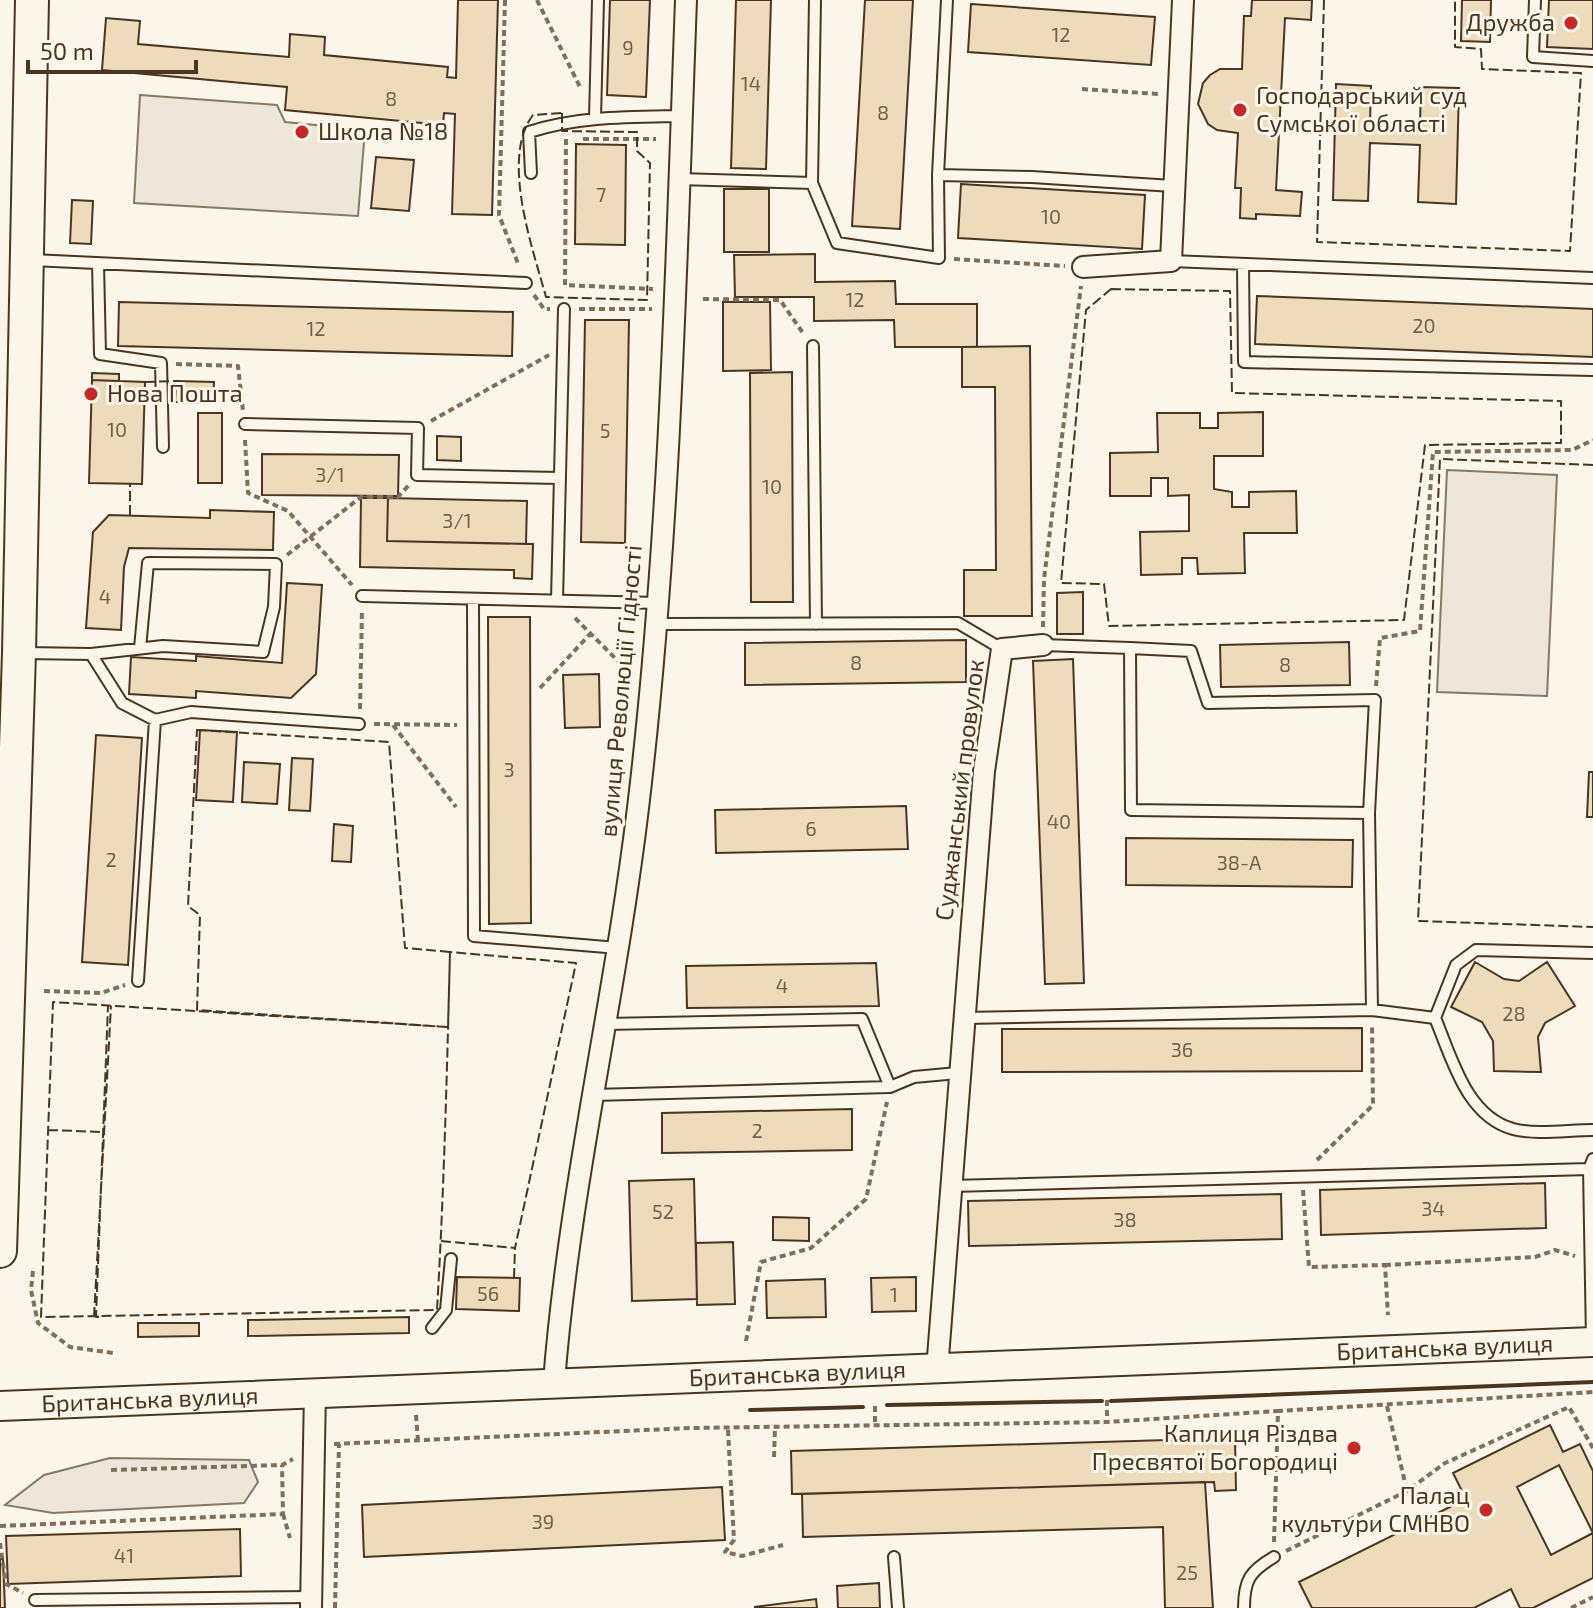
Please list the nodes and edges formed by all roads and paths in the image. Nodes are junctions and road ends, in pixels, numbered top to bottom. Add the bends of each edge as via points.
1 (32, 0) edge
2 (505, 0) edge
3 (537, 0) edge
4 (598, 0) edge
5 (686, 0) edge
6 (815, 0) edge
7 (947, 0) edge
8 (1183, 0) edge
9 (1535, 0) edge
10 (1593, 61) edge
11 (1082, 89) dead end
12 (1178, 95) junction
13 (681, 116) junction
14 (595, 118) junction
15 (656, 139) dead end
16 (531, 173) dead end
17 (938, 175) junction
18 (679, 179) junction
19 (812, 183) junction
20 (1173, 186) junction
21 (939, 258) junction
22 (28, 260) junction
23 (1171, 261) junction
24 (98, 263) junction
25 (1243, 264) junction
26 (1083, 267) junction
27 (1593, 278) edge
28 (526, 283) junction
29 (653, 289) dead end
30 (703, 299) dead end
31 (564, 309) junction
32 (652, 309) dead end
33 (813, 346) joint
34 (563, 348) junction
35 (161, 363) junction
36 (1593, 370) edge
37 (245, 424) junction
38 (418, 428) junction
39 (1593, 440) edge
40 (163, 447) dead end
41 (417, 475) junction
42 (560, 478) junction
43 (311, 537) junction
44 (276, 564) junction
45 (362, 596) junction
46 (473, 600) junction
47 (557, 600) junction
48 (658, 603) junction
49 (657, 624) junction
50 (816, 624) junction
51 (591, 633) junction
52 (1043, 645) junction
53 (140, 648) junction
54 (1130, 648) junction
55 (1002, 649) junction
56 (19, 653) junction
57 (91, 654) junction
58 (630, 673) dead end
59 (540, 688) dead end
60 (1375, 700) junction
61 (155, 720) junction
62 (359, 724) junction
63 (393, 724) junction
64 (473, 725) junction
65 (1369, 813) junction
66 (473, 827) junction
67 (618, 948) junction
68 (1593, 953) edge
69 (138, 981) joint
70 (44, 991) dead end
71 (1372, 1010) junction
72 (962, 1018) junction
73 (1435, 1018) junction
74 (605, 1024) junction
75 (958, 1073) junction
76 (890, 1087) junction
77 (593, 1095) junction
78 (1593, 1130) edge
79 (1591, 1164) edge
80 (951, 1186) junction
81 (0, 1251) edge
82 (1575, 1254) dead end
83 (451, 1259) dead end
84 (1385, 1265) dead end
85 (33, 1271) dead end
86 (1387, 1287) dead end
87 (1388, 1315) dead end
88 (432, 1328) dead end
89 (746, 1341) dead end
90 (1592, 1342) edge
91 (113, 1353) dead end
92 (937, 1370) junction
93 (554, 1382) junction
94 (315, 1391) junction
95 (1593, 1392) edge
96 (1567, 1394) junction
97 (1107, 1400) dead end
98 (0, 1406) edge
99 (875, 1406) dead end
100 (1387, 1406) junction
101 (1569, 1407) junction
102 (1278, 1411) junction
103 (1107, 1422) junction
104 (875, 1425) junction
105 (775, 1427) junction
106 (728, 1429) junction
107 (339, 1444) junction
108 (316, 1445) junction
109 (1593, 1448) edge
110 (774, 1457) dead end
111 (282, 1465) junction
112 (111, 1470) dead end
113 (1407, 1491) junction
114 (0, 1526) edge
115 (0, 1543) edge
116 (783, 1545) dead end
117 (894, 1557) dead end
118 (1274, 1557) junction
119 (1593, 1597) edge
120 (35, 1600) joint
121 (311, 1603) edge
122 (335, 1608) edge
123 (898, 1608) edge
124 (1244, 1608) edge
125 (1571, 1608) edge

1 - 22 main road
2 - 28 path via 499,215
3 - 14 path
4 - 14 lane
5 - 13 street, вулиця Революції Гідності
6 - 19 lane
7 - 17 lane
8 - 12 street
9 - 10 lane via 1533,57
11 - 12 path
12 - 20 street
13 - 14 lane
13 - 18 street, вулиця Революції Гідності
14 - 16 lane via 529,132
15 - 29 path via 566,139 565,285
17 - 20 lane
17 - 21 lane
18 - 19 lane
18 - 48 street, вулиця Революції Гідності
19 - 21 lane via 837,243
20 - 23 street
21 - 26 path
22 - 24 lane
22 - 56 main road
23 - 25 lane
23 - 26 street
24 - 28 lane
24 - 35 lane via 100,354
25 - 27 lane
25 - 36 lane via 1244,362
26 - 52 path via 1044,579
28 - 31 path via 544,309
30 - 33 path via 780,300
31 - 32 path
31 - 34 lane
33 - 50 lane
34 - 38 path
34 - 42 lane
35 - 37 path via 238,366
35 - 40 lane
37 - 38 lane
37 - 43 path via 248,493 288,511
38 - 41 lane
39 - 60 path via 1572,450 1433,452 1420,631 1380,638
41 - 42 lane
41 - 43 path via 398,497 361,497
42 - 47 lane
43 - 44 path
43 - 45 path
44 - 53 lane via 274,607 263,652
44 - 53 lane via 148,563
45 - 46 lane
45 - 62 path
46 - 47 lane
46 - 64 lane
47 - 48 lane
47 - 51 path
48 - 49 street, вулиця Революції Гідності
49 - 50 lane
49 - 67 street, вулиця Революції Гідності
50 - 55 lane via 958,623
51 - 58 path
51 - 59 path
52 - 54 lane
52 - 55 street, Суджанський провулок
53 - 57 lane
54 - 60 lane via 1191,651 1208,703
54 - 65 lane via 1131,810
55 - 72 street, Суджанський провулок via 984,771
56 - 57 lane
56 - 81 main road
57 - 61 lane via 122,703
60 - 65 lane
61 - 62 lane via 191,712
61 - 69 lane
62 - 63 path
63 - 64 path
63 - 66 path
64 - 66 lane
65 - 71 lane
66 - 67 lane via 474,936
67 - 74 street, вулиця Революції Гідності
68 - 73 lane via 1476,950 1456,965
69 - 70 path via 101,993
71 - 72 lane
71 - 73 lane
72 - 75 street, Суджанський провулок
73 - 78 lane via 1463,1085 1485,1117 1514,1129
74 - 76 lane via 862,1019
74 - 77 street, вулиця Революції Гідності
75 - 76 lane via 914,1077
75 - 80 street, Суджанський провулок
76 - 77 lane
76 - 89 path via 866,1199 811,1248 761,1262
77 - 93 street, вулиця Революції Гідності
79 - 80 lane
79 - 90 lane
80 - 92 street, Суджанський провулок
82 - 84 path via 1555,1250 1535,1257
83 - 88 lane via 446,1310
85 - 91 path via 38,1323 70,1347
86 - 87 path
90 - 92 main road, Британська вулиця
92 - 93 main road, Британська вулиця
93 - 94 main road, Британська вулиця
94 - 98 main road, Британська вулиця
94 - 108 street
95 - 96 path
96 - 100 path
96 - 101 path
97 - 103 path
99 - 104 path
100 - 102 path
100 - 113 path
101 - 109 path
101 - 113 path via 1445,1463
102 - 103 path
102 - 118 path
103 - 104 path
104 - 105 path
105 - 106 path
105 - 110 path
106 - 107 path
106 - 116 path via 734,1540 725,1552 742,1556
107 - 108 path
107 - 122 path
108 - 111 path
108 - 121 street
111 - 112 path
111 - 114 path via 283,1514
113 - 118 path
115 - 120 path via 6,1584
117 - 123 lane
118 - 124 lane via 1251,1571
119 - 125 path
120 - 121 lane

